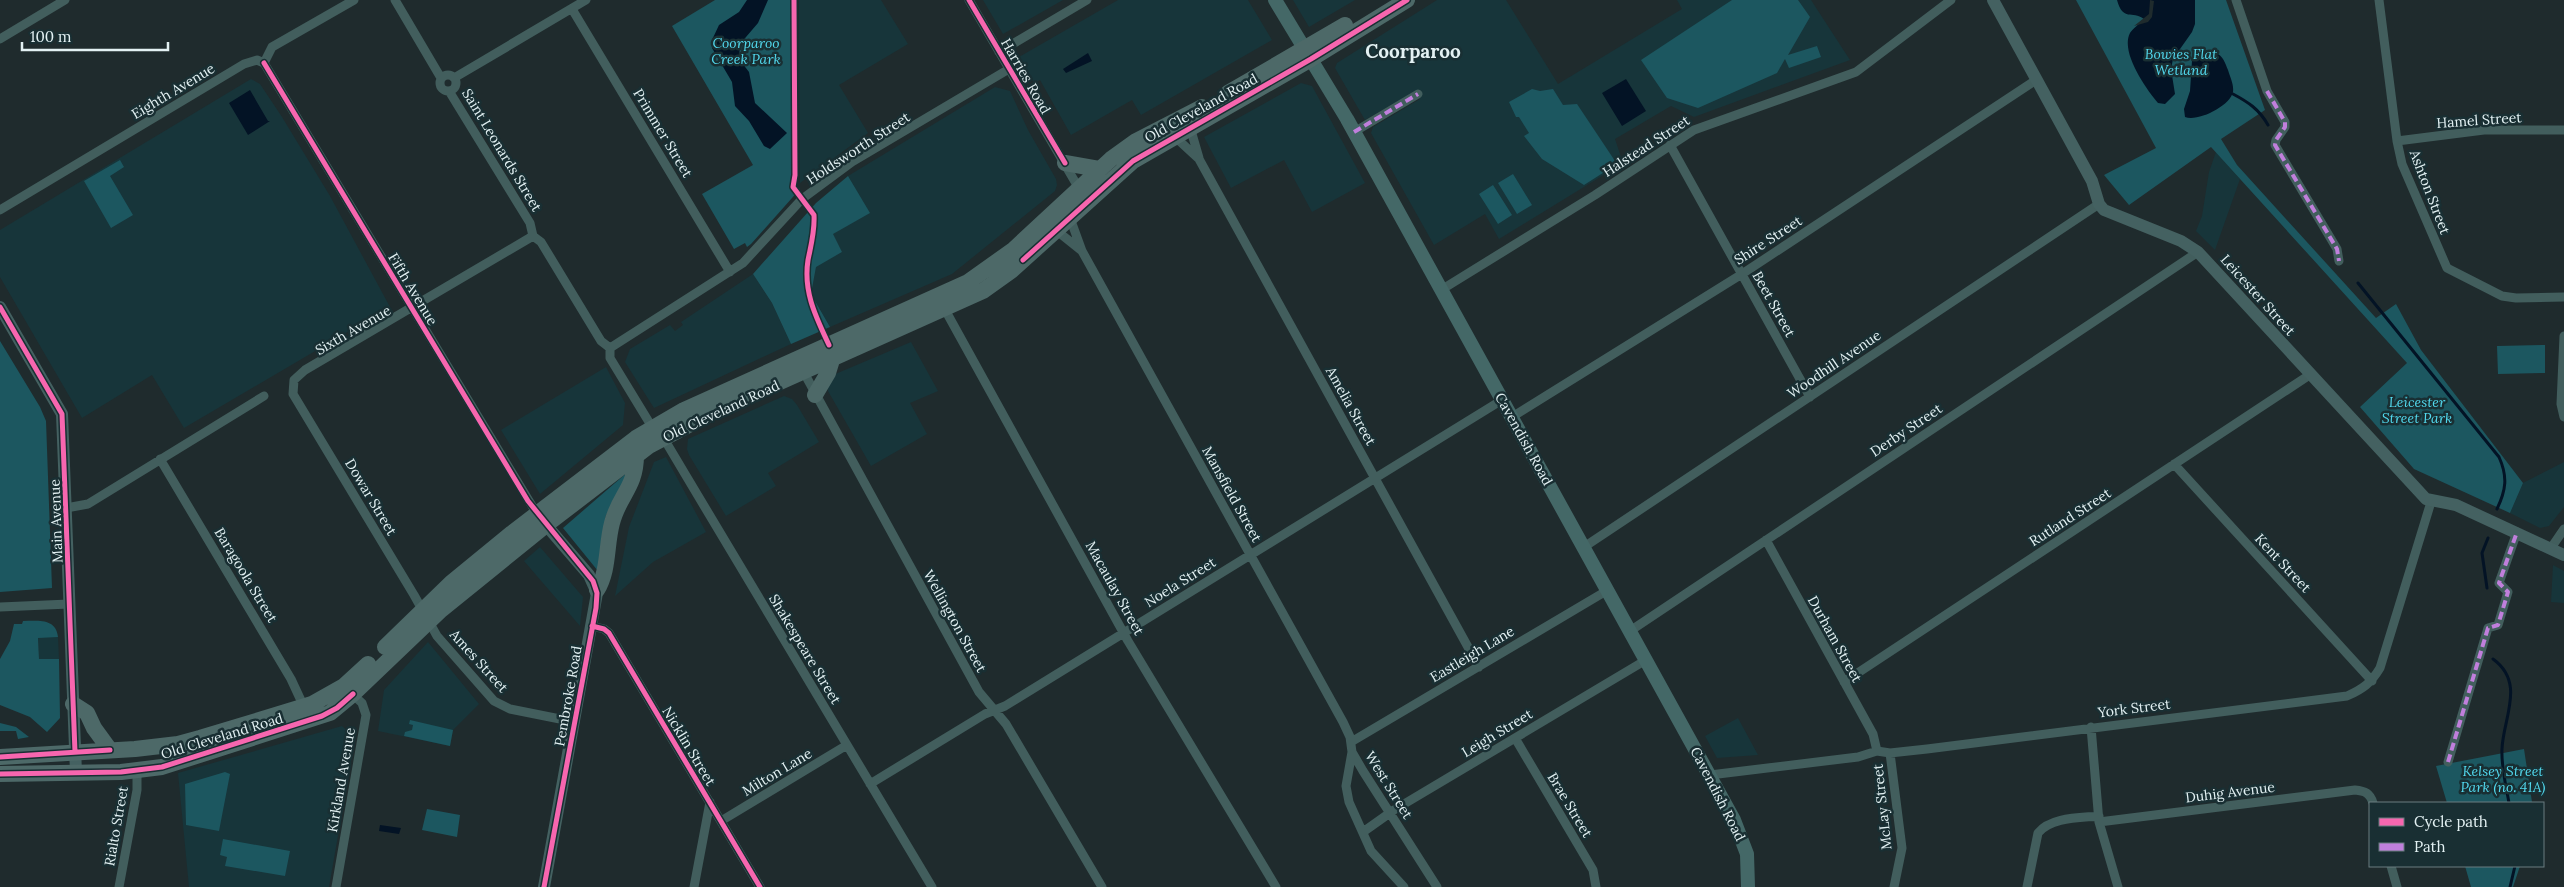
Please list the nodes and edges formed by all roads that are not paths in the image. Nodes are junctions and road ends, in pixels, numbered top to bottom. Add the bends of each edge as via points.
1 (66, 0) edge
2 (354, 0) edge
3 (395, 0) edge
4 (586, 0) edge
5 (969, 0) edge
6 (1087, 0) edge
7 (1275, 0) edge
8 (1386, 0) edge
9 (1408, 0) edge
10 (1951, 0) edge
11 (1993, 0) edge
12 (2236, 0) edge
13 (2379, 0) edge
14 (572, 9) junction
15 (0, 39) edge
16 (1000, 52) junction
17 (1308, 54) junction
18 (264, 63) junction
19 (1009, 69) junction
20 (441, 78) junction
21 (454, 78) junction
22 (2036, 80) junction
23 (449, 90) junction
24 (1418, 94) dead end
25 (1190, 127) junction
26 (2564, 130) edge
27 (1354, 132) junction
28 (1174, 136) junction
29 (2397, 141) junction
30 (1670, 145) junction
31 (1199, 159) junction
32 (1065, 163) junction
33 (1099, 169) junction
34 (1083, 195) junction
35 (2099, 204) junction
36 (0, 210) edge
37 (1070, 218) junction
38 (1056, 231) junction
39 (533, 236) junction
40 (1082, 251) junction
41 (2198, 252) junction
42 (2339, 261) dead end
43 (730, 272) junction
44 (1742, 274) junction
45 (1441, 290) junction
46 (2564, 297) edge
47 (942, 303) junction
48 (0, 307) edge
49 (412, 308) junction
50 (2564, 336) edge
51 (610, 348) junction
52 (832, 360) junction
53 (801, 366) junction
54 (2311, 374) junction
55 (292, 387) joint
56 (815, 395) junction
57 (264, 396) dead end
58 (1810, 397) junction
59 (1502, 400) junction
60 (1512, 417) junction
61 (2564, 417) edge
62 (657, 432) junction
63 (636, 455) junction
64 (160, 459) junction
65 (2174, 464) junction
66 (1375, 478) junction
67 (2431, 502) junction
68 (66, 508) junction
69 (541, 520) junction
70 (2564, 529) edge
71 (2517, 532) junction
72 (1766, 540) junction
73 (1584, 547) junction
74 (2550, 548) junction
75 (1250, 555) junction
76 (2564, 555) edge
77 (597, 590) junction
78 (1608, 590) junction
79 (70, 604) junction
80 (0, 607) edge
81 (424, 616) junction
82 (592, 626) junction
83 (1630, 631) junction
84 (1124, 632) junction
85 (1646, 660) junction
86 (1479, 666) junction
87 (2372, 681) junction
88 (1844, 682) junction
89 (348, 690) junction
90 (73, 704) junction
91 (304, 707) junction
92 (994, 711) junction
93 (575, 722) junction
94 (2091, 727) junction
95 (1515, 738) junction
96 (1351, 742) junction
97 (847, 745) junction
98 (110, 750) junction
99 (1877, 751) junction
100 (75, 752) junction
101 (1352, 752) junction
102 (1890, 753) junction
103 (0, 757) edge
104 (2448, 762) dead end
105 (137, 770) junction
106 (76, 773) junction
107 (0, 774) edge
108 (1710, 775) junction
109 (870, 784) junction
110 (710, 802) junction
111 (2373, 802) edge
112 (1389, 814) junction
113 (2099, 819) junction
114 (721, 821) junction
115 (1363, 832) junction
116 (2391, 867) edge
117 (119, 887) edge
118 (336, 887) edge
119 (544, 887) edge
120 (694, 887) edge
121 (760, 887) edge
122 (932, 887) edge
123 (1102, 887) edge
124 (1276, 887) edge
125 (1404, 887) edge
126 (1437, 887) edge
127 (1596, 887) edge
128 (1748, 887) edge
129 (1894, 887) edge
130 (2026, 887) edge
131 (2118, 887) edge
132 (2397, 887) edge

1 - 15 street
2 - 18 street via 272,48
3 - 20 street
4 - 14 street
5 - 16 street, Harries Road
6 - 16 street
7 - 17 main road, Cavendish Road
8 - 17 highway, Old Cleveland Road
9 - 17 highway, Old Cleveland Road
10 - 30 street, Halstead Street via 1856,72 1733,114 1694,130
11 - 22 street
12 - 42 street via 2267,90 2284,122 2285,127 2275,145 2337,249
13 - 29 street, Ashton Street
14 - 21 street
14 - 43 street, Primmer Street
16 - 19 street, Harries Road
17 - 25 highway, Old Cleveland Road
17 - 27 main road, Cavendish Road
17 - 33 highway, Old Cleveland Road via 1136,141
18 - 36 street, Eighth Avenue via 257,60 244,64
18 - 49 street, Fifth Avenue
19 - 32 street, Harries Road
19 - 43 street, Holdsworth Street via 852,162 802,199 752,254
20 - 21 street via 446,74
20 - 23 street via 441,87
21 - 23 street via 456,84
22 - 35 street via 2092,181
22 - 44 street, Shire Street
23 - 39 street, Saint Leonards Street via 530,223
24 - 27 street
25 - 28 highway, Old Cleveland Road
25 - 31 street, Amelia Street
26 - 29 street, Hamel Street via 2484,130
27 - 45 main road, Cavendish Road
28 - 31 street, Amelia Street
28 - 34 highway, Old Cleveland Road via 1132,160
29 - 46 street, Ashton Street via 2402,164 2446,268 2502,296
30 - 44 street, Beet Street
30 - 45 street, Halstead Street
31 - 66 street, Amelia Street
32 - 33 highway
32 - 34 street, Harries Road
33 - 34 highway, Old Cleveland Road
34 - 37 highway, Old Cleveland Road
34 - 47 highway, Old Cleveland Road
35 - 41 street, Leicester Street via 2104,210 2182,241
35 - 58 street, Woodhill Avenue
37 - 38 highway, Old Cleveland Road
37 - 40 street, Mansfield Street
38 - 40 street, Mansfield Street
38 - 47 highway, Old Cleveland Road via 990,286
39 - 49 street, Sixth Avenue
39 - 51 street, Saint Leonards Street via 541,242 601,341
40 - 75 street, Mansfield Street
41 - 54 street, Leicester Street
41 - 72 street, Derby Street
43 - 51 street, Holdsworth Street
44 - 58 street, Beet Street
44 - 60 street, Shire Street
45 - 59 main road, Cavendish Road
47 - 52 highway, Old Cleveland Road
47 - 53 highway, Old Cleveland Road
47 - 84 street, Macaulay Street
48 - 68 street, Main Avenue via 62,414
49 - 55 street, Sixth Avenue via 306,370 294,380
49 - 69 street, Fifth Avenue
50 - 61 street via 2561,404
51 - 62 street, Saint Leonards Street via 610,358
52 - 53 highway, Old Cleveland Road
52 - 56 highway
53 - 56 street, Wellington Street
53 - 62 highway, Old Cleveland Road via 684,410
54 - 65 street, Rutland Street
54 - 67 street, Leicester Street
55 - 81 street, Dowar Street via 297,402
56 - 92 street, Wellington Street via 979,692
57 - 64 street
58 - 73 street, Woodhill Avenue
59 - 60 main road, Cavendish Road
59 - 66 street, Noela Street
60 - 73 main road, Cavendish Road
62 - 63 highway, Old Cleveland Road
62 - 69 highway, Old Cleveland Road
62 - 97 street, Shakespeare Street
63 - 69 highway, Old Cleveland Road
63 - 77 highway via 635,476 614,516 604,579
64 - 68 street via 88,504
64 - 91 street, Baragoola Street via 292,679
65 - 87 street, Kent Street
65 - 88 street, Rutland Street
66 - 75 street, Noela Street
66 - 86 street, Amelia Street
67 - 71 street via 2450,503
67 - 87 street via 2380,668
68 - 79 street, Main Avenue
69 - 77 street via 589,575
69 - 81 highway, Old Cleveland Road via 451,583
70 - 74 street
71 - 74 street
71 - 104 street via 2499,583 2508,592 2498,625 2488,628
72 - 83 street, Derby Street
72 - 88 street, Durham Street
73 - 78 main road, Cavendish Road
74 - 76 street
75 - 84 street, Noela Street
75 - 96 street, Mansfield Street
77 - 82 street, Pembroke Road
78 - 83 main road, Cavendish Road
78 - 86 street, Eastleigh Lane
79 - 80 street
79 - 90 street, Main Avenue
81 - 89 highway, Old Cleveland Road
81 - 93 street, Ames Street via 494,701 510,709
82 - 93 street, Pembroke Road
82 - 110 street, Nicklin Street via 609,634
83 - 85 main road, Cavendish Road
84 - 92 street, Noela Street
84 - 124 street, Macaulay Street
85 - 95 street, Leigh Street
85 - 108 main road, Cavendish Road
86 - 96 street, Eastleigh Lane
87 - 94 street, York Street via 2347,696
88 - 99 street, Durham Street via 1874,734
89 - 91 highway, Old Cleveland Road
89 - 105 highway, Old Cleveland Road via 330,713 312,720 179,762
89 - 118 street, Kirkland Avenue via 362,703 366,715
90 - 98 highway via 87,713
90 - 100 street, Main Avenue
91 - 98 highway, Old Cleveland Road via 178,744
92 - 109 street, Noela Street
92 - 123 street, Wellington Street via 1006,724
93 - 119 street, Pembroke Road
94 - 102 street, York Street
94 - 113 street
95 - 112 street, Leigh Street
95 - 127 street, Brae Street via 1593,870
96 - 101 street, Mansfield Street
97 - 109 street, Shakespeare Street
97 - 114 street, Milton Lane
98 - 100 highway, Old Cleveland Road
99 - 102 street, York Street
99 - 108 street, York Street via 1858,757
100 - 103 highway, Old Cleveland Road
100 - 106 street, Main Avenue
101 - 112 street, West Street
101 - 115 street, West Street via 1346,793
102 - 129 street, McLay Street via 1902,848
105 - 106 highway, Old Cleveland Road
105 - 117 street, Rialto Street via 137,790
106 - 107 highway, Old Cleveland Road
108 - 128 main road, Cavendish Road via 1745,844 1749,863
109 - 122 street, Shakespeare Street
110 - 114 street, Nicklin Street
110 - 120 street
111 - 113 street, Duhig Avenue via 2364,791 2355,790
112 - 115 street, Leigh Street
112 - 126 street, West Street
113 - 130 street, Duhig Avenue via 2044,826 2038,833
113 - 131 street
114 - 121 street, Nicklin Street
115 - 125 street, West Street via 1371,851
116 - 132 street

